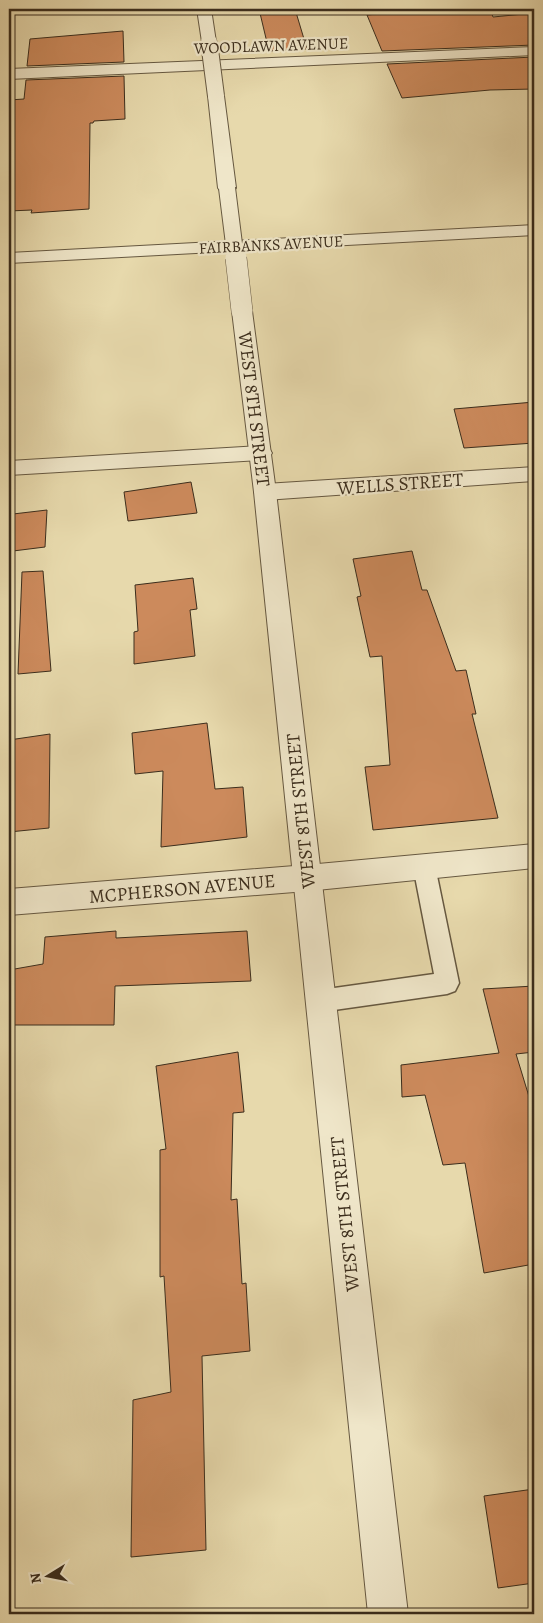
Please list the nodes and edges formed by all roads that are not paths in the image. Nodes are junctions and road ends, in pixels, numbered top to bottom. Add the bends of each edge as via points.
1 (204, 9) edge
2 (534, 51) edge
3 (9, 74) edge
4 (534, 230) edge
5 (9, 258) edge
6 (260, 453) junction
7 (9, 468) edge
8 (534, 474) edge
9 (265, 492) junction
10 (534, 856) edge
11 (424, 866) junction
12 (307, 878) junction
13 (9, 902) edge
14 (320, 1001) junction
15 (388, 1614) edge

1 - 6 street, WEST 8TH STREET, bridge
2 - 3 street, WOODLAWN AVENUE
4 - 5 street, FAIRBANKS AVENUE
6 - 7 street
6 - 9 street, WEST 8TH STREET
8 - 9 street, WELLS STREET
9 - 12 street, WEST 8TH STREET
10 - 11 street, MCPHERSON AVENUE
11 - 12 street, MCPHERSON AVENUE
11 - 14 lane via 447,983
12 - 13 street, MCPHERSON AVENUE
12 - 14 street, WEST 8TH STREET
14 - 15 street, WEST 8TH STREET

